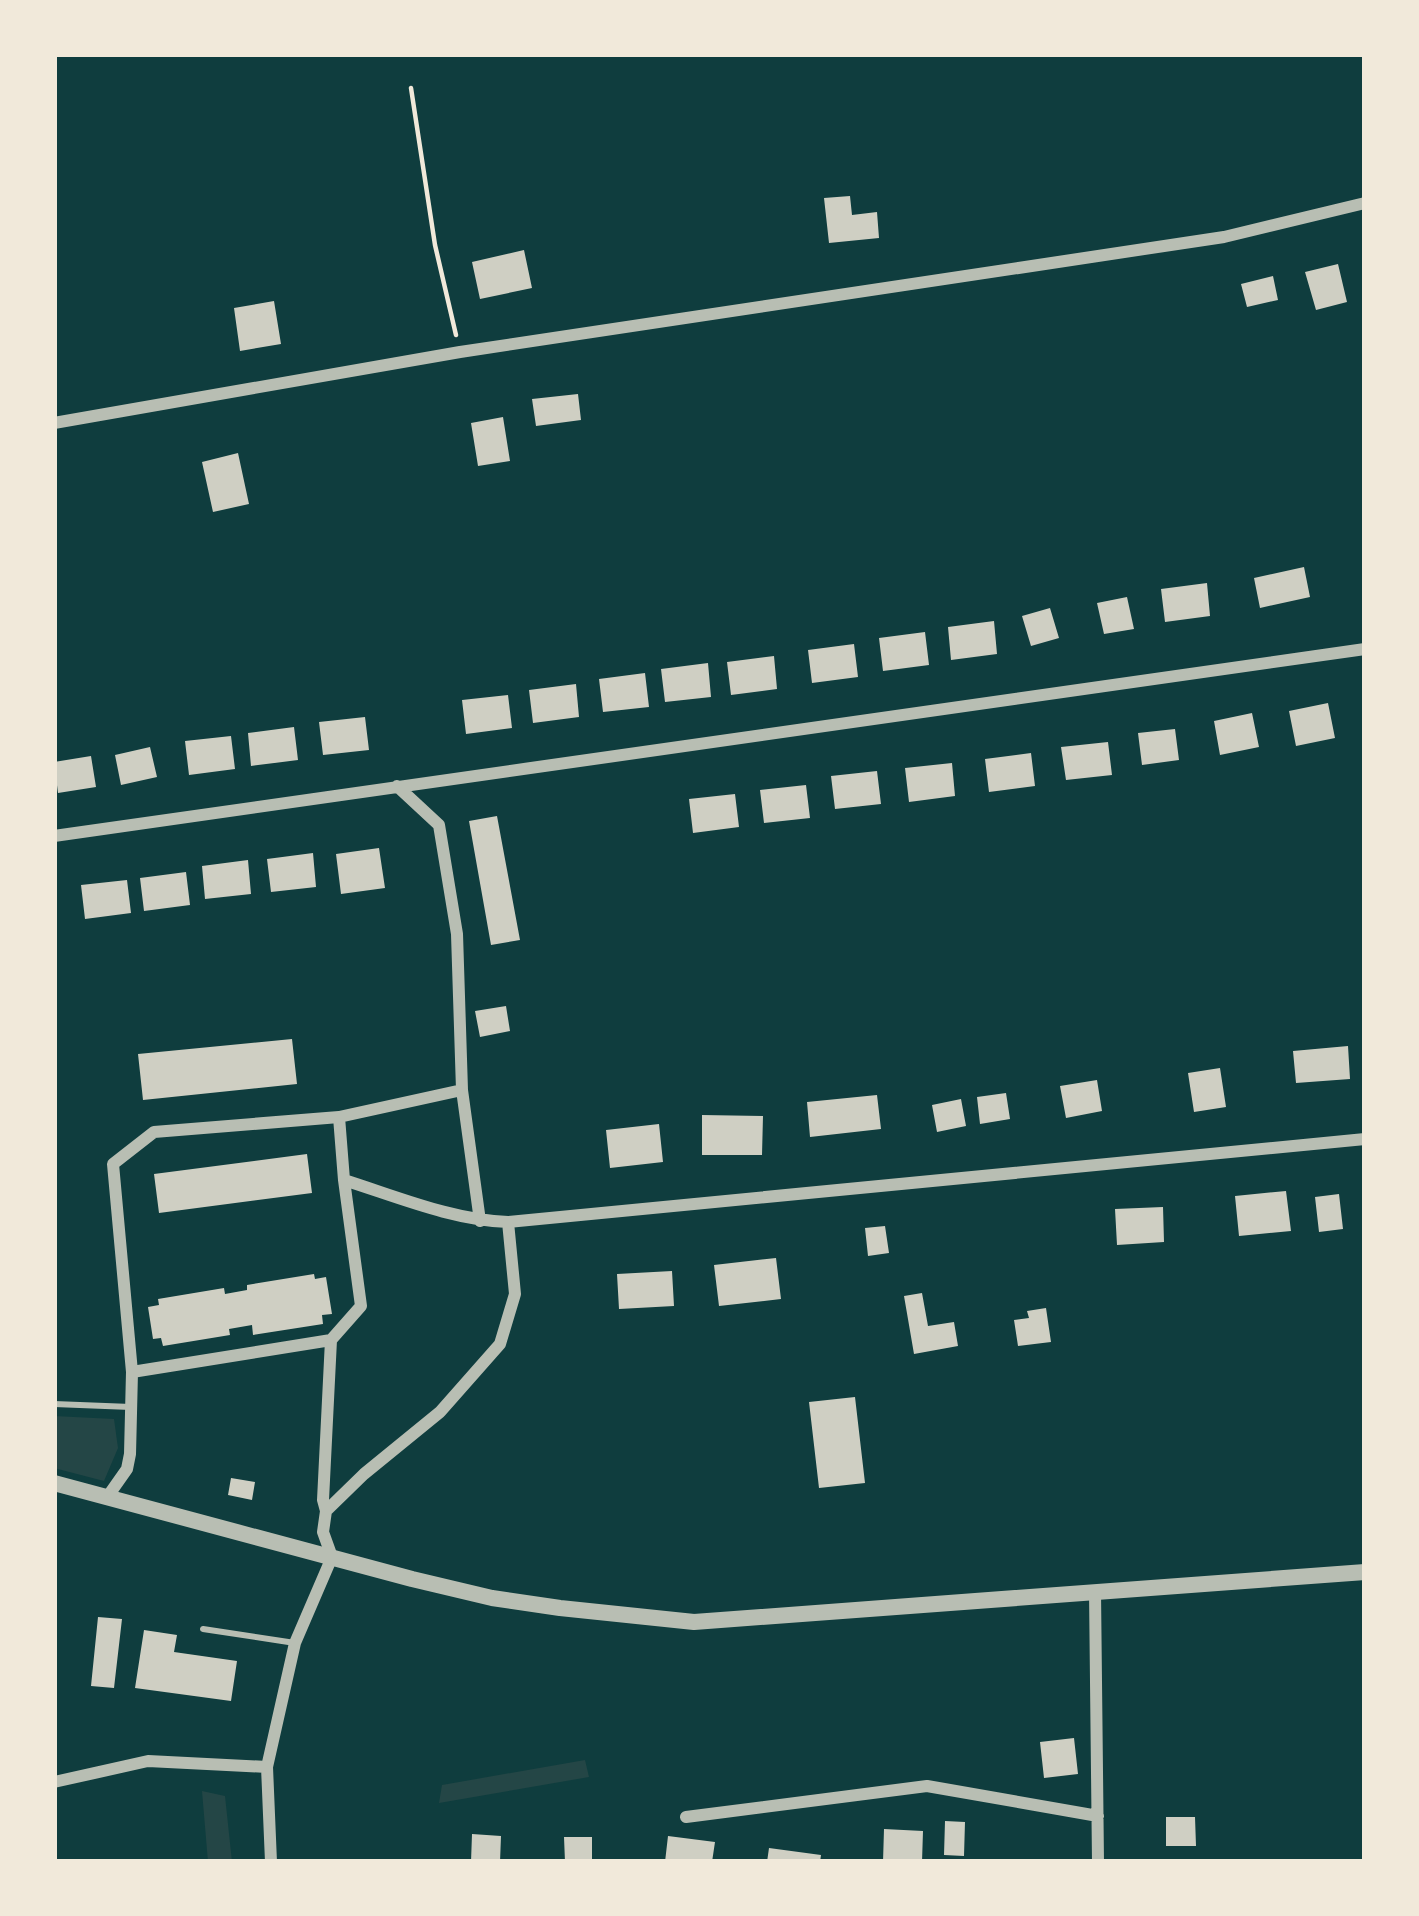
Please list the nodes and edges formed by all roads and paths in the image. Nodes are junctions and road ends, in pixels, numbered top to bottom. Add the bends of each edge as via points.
1 (411, 88) dead end
2 (1365, 203) edge
3 (460, 352) junction
4 (54, 422) edge
5 (1365, 650) edge
6 (397, 786) junction
7 (54, 836) edge
8 (461, 1090) junction
9 (339, 1117) junction
10 (1365, 1139) edge
11 (344, 1180) junction
12 (480, 1221) junction
13 (508, 1222) junction
14 (331, 1340) junction
15 (132, 1372) junction
16 (54, 1404) edge
17 (131, 1407) junction
18 (54, 1483) edge
19 (108, 1496) junction
20 (326, 1511) junction
21 (332, 1557) junction
22 (1365, 1573) edge
23 (1095, 1591) junction
24 (203, 1629) dead end
25 (295, 1642) junction
26 (267, 1767) junction
27 (54, 1782) edge
28 (1097, 1816) junction
29 (686, 1817) dead end
30 (271, 1862) edge
31 (1098, 1862) edge

1 - 3 path
2 - 3 street via 1224,237
3 - 4 street
5 - 6 street
6 - 7 street
6 - 8 street via 439,825 457,934
8 - 9 street
8 - 12 street
9 - 11 street
9 - 15 street via 154,1132 113,1164
10 - 13 street
11 - 12 street
11 - 14 street via 361,1306
12 - 13 street
13 - 20 street via 515,1294 500,1344 440,1412
14 - 15 street
14 - 20 street
15 - 17 street
16 - 17 lane
17 - 19 street via 127,1468
18 - 19 street
19 - 21 street
20 - 21 street
21 - 23 street via 492,1598 694,1622
21 - 25 street
22 - 23 street
23 - 28 street
24 - 25 lane
25 - 26 street
26 - 27 street via 148,1761
26 - 30 street
28 - 29 street via 927,1786
28 - 31 street

